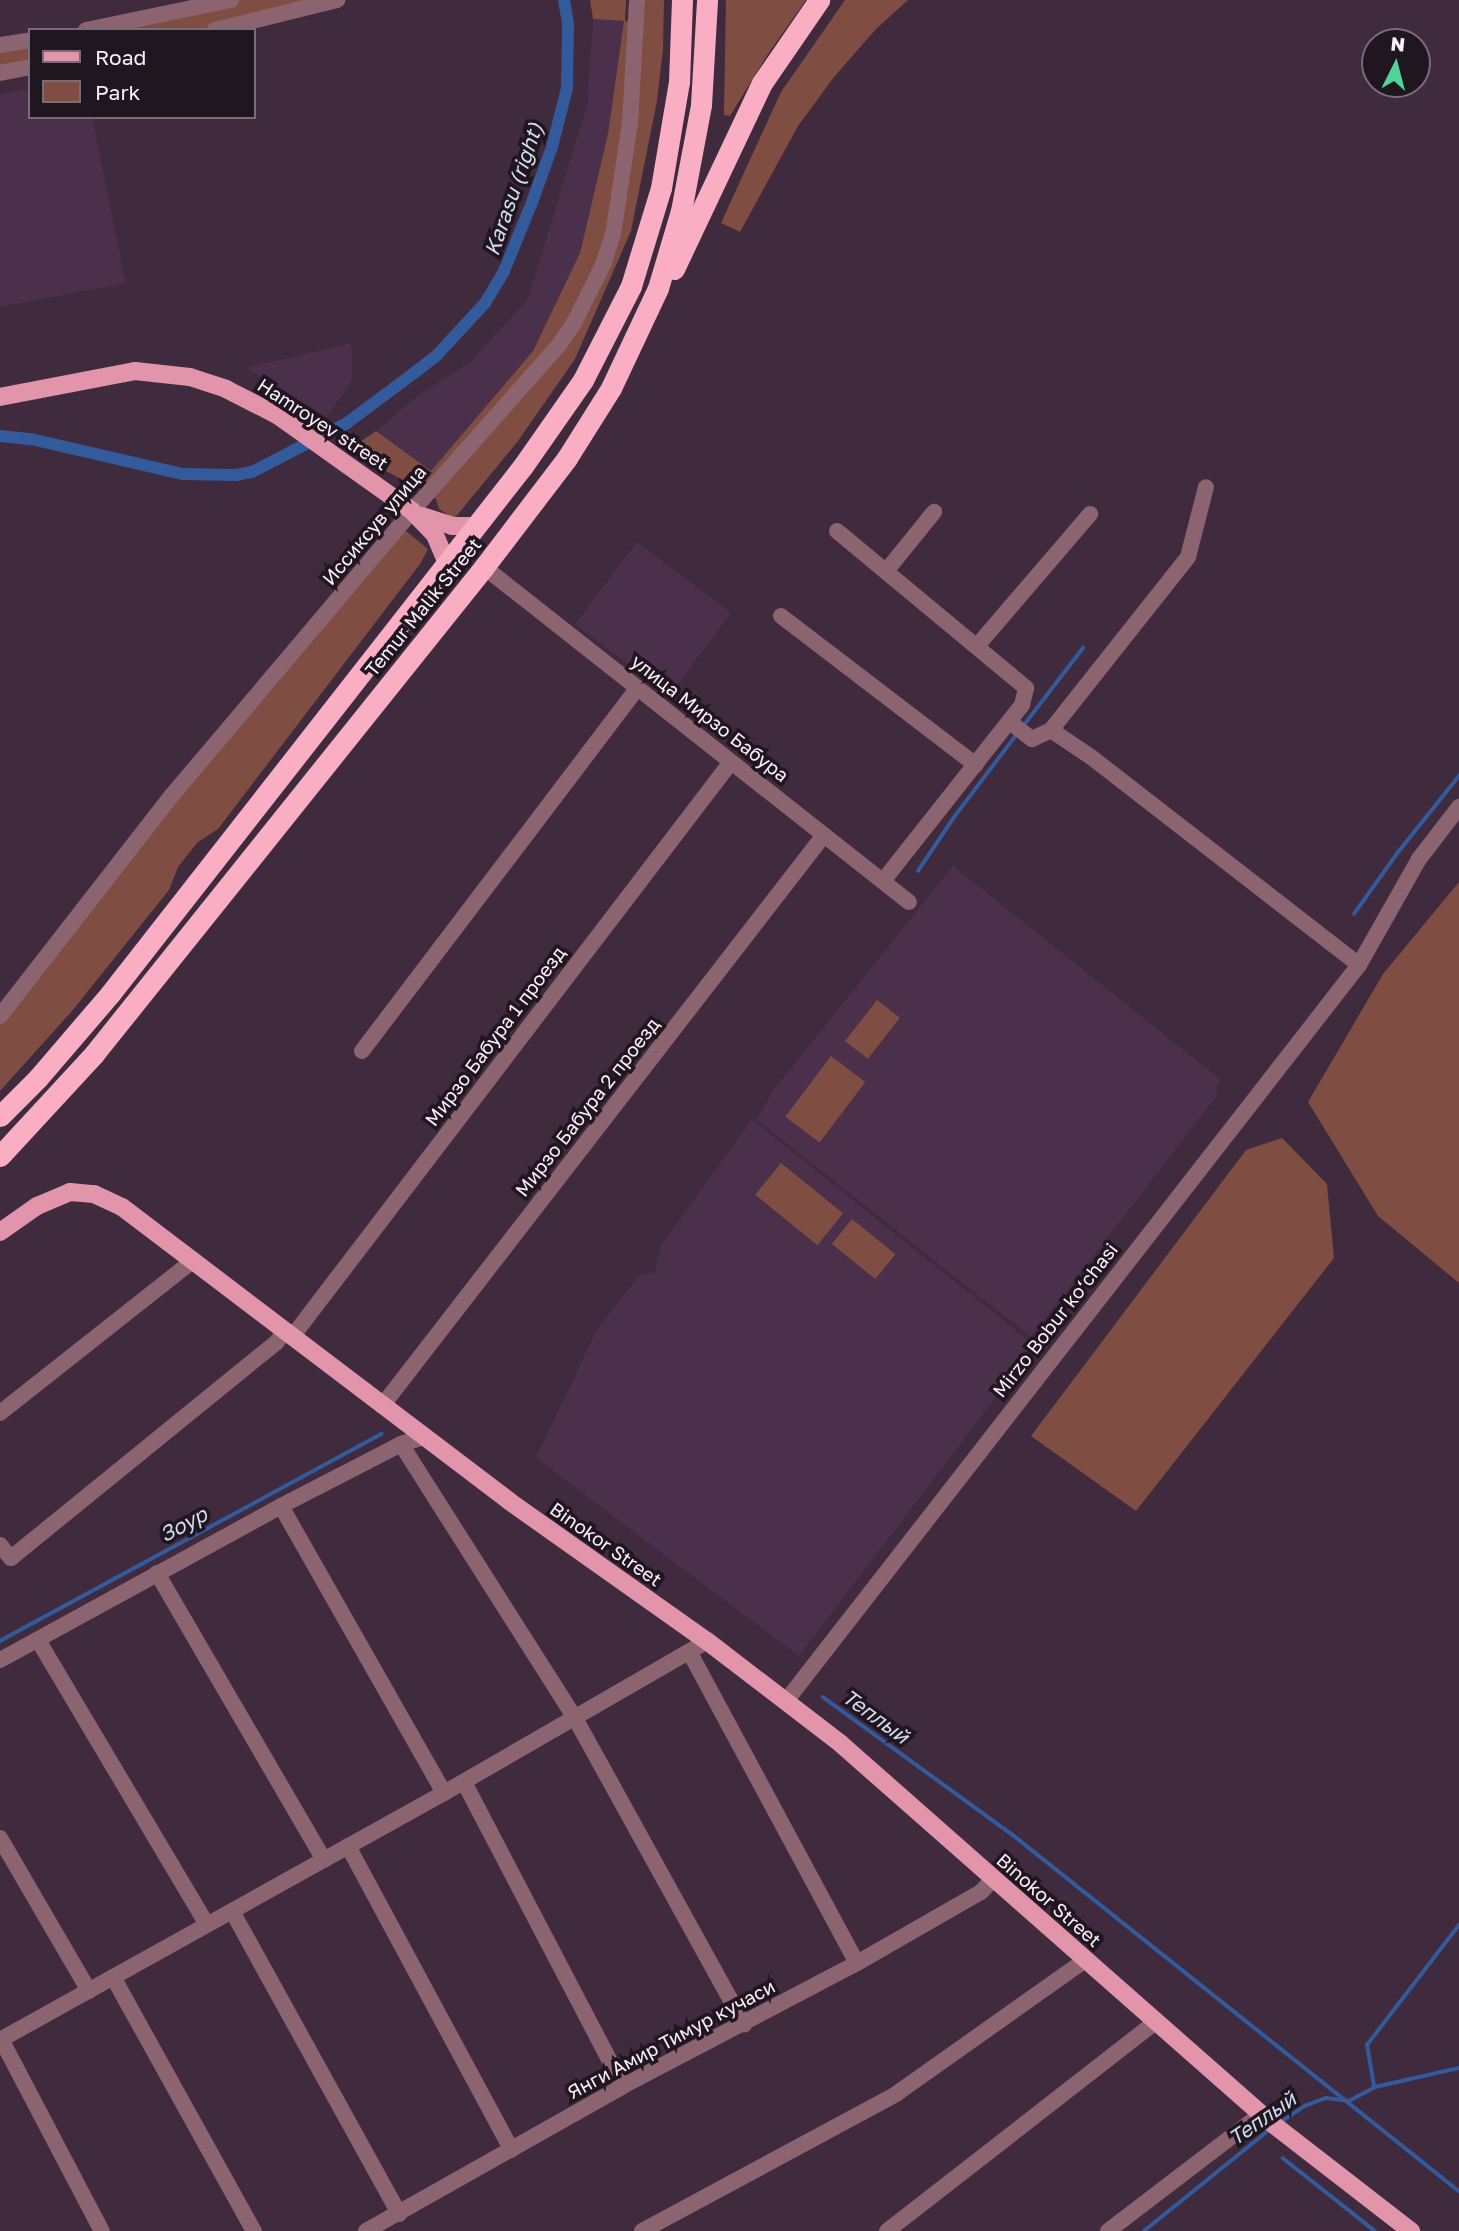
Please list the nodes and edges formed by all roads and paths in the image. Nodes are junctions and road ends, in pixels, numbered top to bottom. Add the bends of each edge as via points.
1 (231, 0) edge
2 (337, 0) edge
3 (637, 0) edge
4 (682, 0) edge
5 (707, 0) edge
6 (819, 0) edge
7 (96, 28) edge
8 (223, 28) edge
9 (28, 40) edge
10 (0, 45) edge
11 (28, 67) edge
12 (0, 73) edge
13 (637, 339) junction
14 (0, 397) edge
15 (1206, 487) dead end
16 (412, 510) junction
17 (934, 512) dead end
18 (1090, 514) dead end
19 (476, 526) junction
20 (837, 531) dead end
21 (447, 563) junction
22 (484, 567) junction
23 (887, 570) junction
24 (780, 616) dead end
25 (977, 646) junction
26 (638, 688) junction
27 (1010, 722) junction
28 (1051, 730) junction
29 (731, 762) junction
30 (976, 765) junction
31 (1459, 807) edge
32 (824, 835) junction
33 (883, 881) junction
34 (909, 902) dead end
35 (1359, 965) junction
36 (0, 1016) edge
37 (362, 1051) dead end
38 (0, 1116) edge
39 (0, 1156) edge
40 (0, 1232) edge
41 (194, 1260) junction
42 (288, 1334) junction
43 (382, 1406) junction
44 (0, 1413) edge
45 (424, 1437) junction
46 (401, 1444) junction
47 (281, 1507) junction
48 (0, 1545) edge
49 (157, 1573) junction
50 (38, 1640) junction
51 (707, 1642) junction
52 (690, 1653) junction
53 (0, 1660) edge
54 (786, 1701) junction
55 (575, 1718) junction
56 (464, 1782) junction
57 (443, 1793) junction
58 (0, 1838) edge
59 (348, 1846) junction
60 (324, 1860) junction
61 (993, 1879) junction
62 (232, 1911) junction
63 (207, 1925) junction
64 (1085, 1960) junction
65 (857, 1963) junction
66 (113, 1977) junction
67 (89, 1991) junction
68 (1155, 2022) junction
69 (744, 2024) junction
70 (1, 2040) edge
71 (623, 2087) junction
72 (1265, 2117) junction
73 (512, 2150) junction
74 (399, 2214) junction
75 (102, 2231) edge
76 (254, 2231) edge
77 (366, 2231) edge
78 (642, 2231) edge
79 (887, 2231) edge
80 (1108, 2231) edge
81 (1411, 2231) edge

1 - 7 street
2 - 8 street
3 - 16 street, Иссиксув улица via 624,175 613,235 590,295 559,345
4 - 19 highway, Temur Malik Street via 679,82 671,135 661,188 631,286 583,380
5 - 13 highway, Temur Malik Street via 704,78 690,171 667,262
6 - 13 highway via 762,83 697,226
9 - 10 street
11 - 12 street
13 - 22 highway, Temur Malik Street via 567,458
14 - 16 main road, Hamroyev street via 115,373 171,374 208,382 243,396 310,438
15 - 28 street via 1188,557
16 - 19 main road, Hamroyev street via 444,524
16 - 21 main road, Hamroyev street via 435,535
16 - 36 street, Иссиксув улица via 173,794
17 - 23 street
18 - 25 street
19 - 21 highway, Temur Malik Street
20 - 23 street
21 - 38 highway, Temur Malik Street via 110,994
22 - 26 street, улица Мирзо Бабура
22 - 39 highway, Temur Malik Street via 94,1054
23 - 25 street
24 - 30 street
25 - 27 street via 1024,683 1025,699
26 - 29 street, улица Мирзо Бабура
26 - 37 street
27 - 28 street via 1032,739
27 - 30 street
28 - 35 street
29 - 32 street, улица Мирзо Бабура
29 - 42 street, Мирзо Бабура 1 проезд
30 - 33 street
31 - 35 street, Mirzo Bobur ko‘chasi via 1419,859
32 - 33 street, улица Мирзо Бабура
32 - 43 street, Мирзо Бабура 2 проезд
33 - 34 street, улица Мирзо Бабура
35 - 54 street, Mirzo Bobur ko‘chasi
40 - 41 main road, Binokor Street via 51,1199 87,1192 122,1207
41 - 42 main road, Binokor Street
41 - 44 street
42 - 43 main road, Binokor Street
42 - 48 street, Мирзо Бабура 1 проезд via 11,1558
43 - 45 main road, Binokor Street
45 - 46 street
45 - 51 main road, Binokor Street
46 - 47 street
46 - 55 street
47 - 49 street
47 - 57 street
49 - 50 street
49 - 60 street
50 - 53 street
50 - 63 street
51 - 52 street
51 - 54 main road, Binokor Street
52 - 55 street
52 - 65 street
54 - 61 main road, Binokor Street via 895,1789
55 - 56 street
55 - 69 street
56 - 57 street
56 - 71 street
57 - 59 street
58 - 67 street
59 - 60 street
59 - 73 street
60 - 62 street
61 - 64 main road, Binokor Street
61 - 65 street, Янги Амир Тимур кучаси via 981,1892
62 - 63 street
62 - 74 street
63 - 66 street
64 - 68 main road, Binokor Street
64 - 78 street via 896,2094
65 - 69 street, Янги Амир Тимур кучаси
66 - 67 street
66 - 76 street
67 - 70 street
68 - 72 main road, Binokor Street
68 - 79 street
69 - 71 street, Янги Амир Тимур кучаси
70 - 75 street
71 - 73 street, Янги Амир Тимур кучаси
72 - 80 street
72 - 81 main road, Binokor Street
73 - 74 street, Янги Амир Тимур кучаси
74 - 77 street, Янги Амир Тимур кучаси

